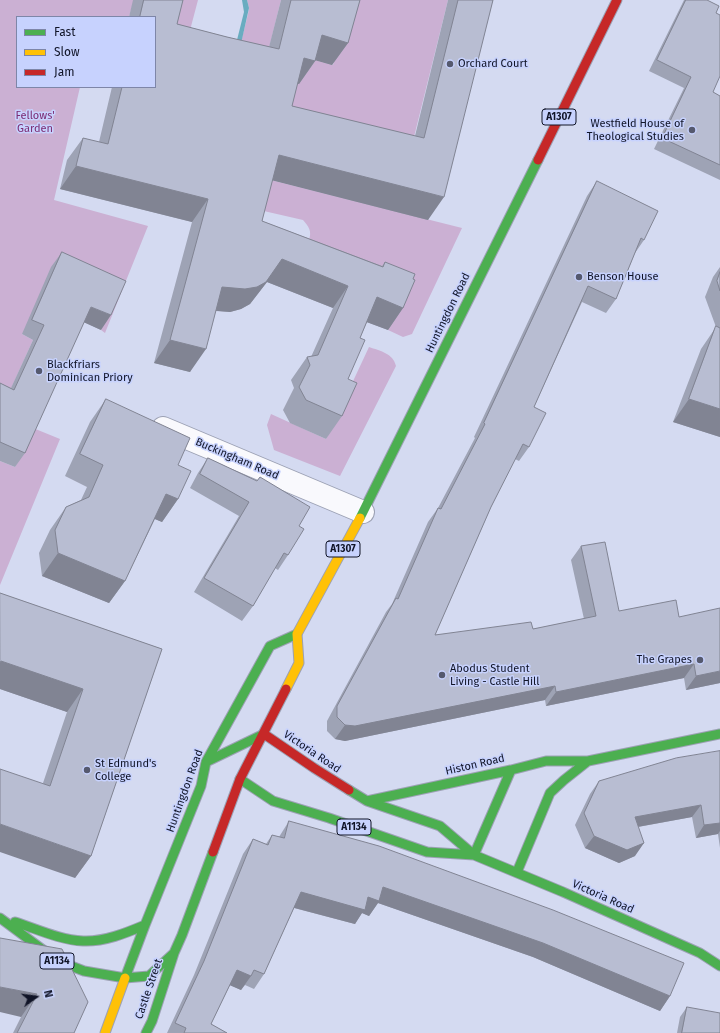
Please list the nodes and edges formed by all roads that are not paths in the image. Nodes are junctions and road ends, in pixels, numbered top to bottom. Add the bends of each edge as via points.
1 (617, 0) edge
2 (147, 421) edge
3 (363, 512) junction
4 (297, 634) junction
5 (228, 722) junction
6 (264, 734) junction
7 (720, 734) edge
8 (234, 749) junction
9 (588, 761) junction
10 (206, 762) junction
11 (511, 770) junction
12 (240, 779) junction
13 (367, 802) junction
14 (474, 855) junction
15 (516, 872) junction
16 (0, 918) edge
17 (145, 925) junction
18 (174, 953) junction
19 (720, 966) edge
20 (126, 978) junction
21 (105, 1033) edge
22 (146, 1033) edge

1 - 3 main road, Huntingdon Road / A1307
2 - 3 street, Buckingham Road
3 - 4 main road, Huntingdon Road / A1307
4 - 5 main road, Huntingdon Road via 270,646
4 - 6 main road via 299,663
5 - 8 main road
5 - 10 main road, Huntingdon Road
6 - 8 main road
6 - 12 main road, A1134
6 - 13 main road, Victoria Road / A1134
7 - 9 main road, Histon Road
8 - 10 main road
8 - 12 main road
9 - 11 main road, Histon Road via 546,761
9 - 15 main road, Histon Road via 550,793
10 - 17 main road, Huntingdon Road via 199,793
11 - 13 main road, Histon Road
11 - 14 main road
12 - 14 main road, Victoria Road / A1134 via 273,801 427,852
12 - 18 main road, A1134
13 - 14 main road, Victoria Road / A1134 via 440,826
14 - 15 main road, Victoria Road / A1134
15 - 19 main road, Victoria Road / A1134 via 700,953
16 - 17 main road, A1134 via 66,938 90,942 118,936
16 - 20 main road, A1134 via 58,962 84,971
17 - 20 main road, Huntingdon Road
18 - 20 main road, A1134 via 149,976
18 - 22 main road, Castle Street
20 - 21 main road

